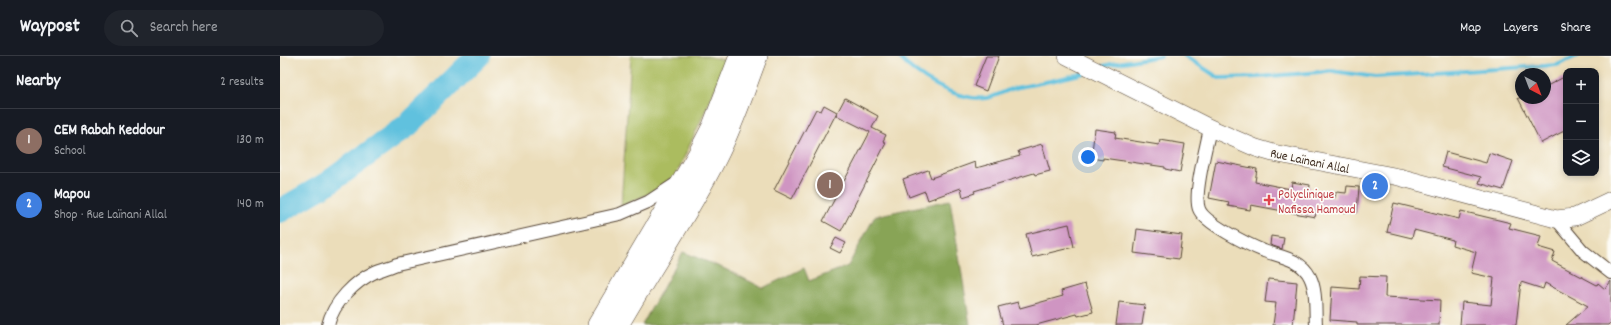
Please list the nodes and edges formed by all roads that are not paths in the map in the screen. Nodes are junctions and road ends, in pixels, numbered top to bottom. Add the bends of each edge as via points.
1 (757, 56) edge
2 (1073, 60) edge
3 (741, 67) edge
4 (1210, 128) junction
5 (686, 176) junction
6 (1611, 200) edge
7 (1556, 219) junction
8 (1611, 272) edge
9 (328, 325) edge
10 (598, 325) edge
11 (618, 325) edge
12 (1316, 325) edge

1 - 3 highway
2 - 4 main road, Rue Laïnani Allal
3 - 5 highway
3 - 11 highway via 725,139 717,156 682,220
4 - 7 main road, Rue Laïnani Allal via 1273,153 1399,177
4 - 12 street via 1198,190 1199,209 1203,216 1226,232 1262,250 1294,261 1305,270 1314,293
5 - 9 street via 648,202 620,214 397,264 375,272 344,297 333,311
5 - 10 highway
6 - 7 main road, Rue Laïnani Allal via 1575,217
7 - 8 street via 1584,251

